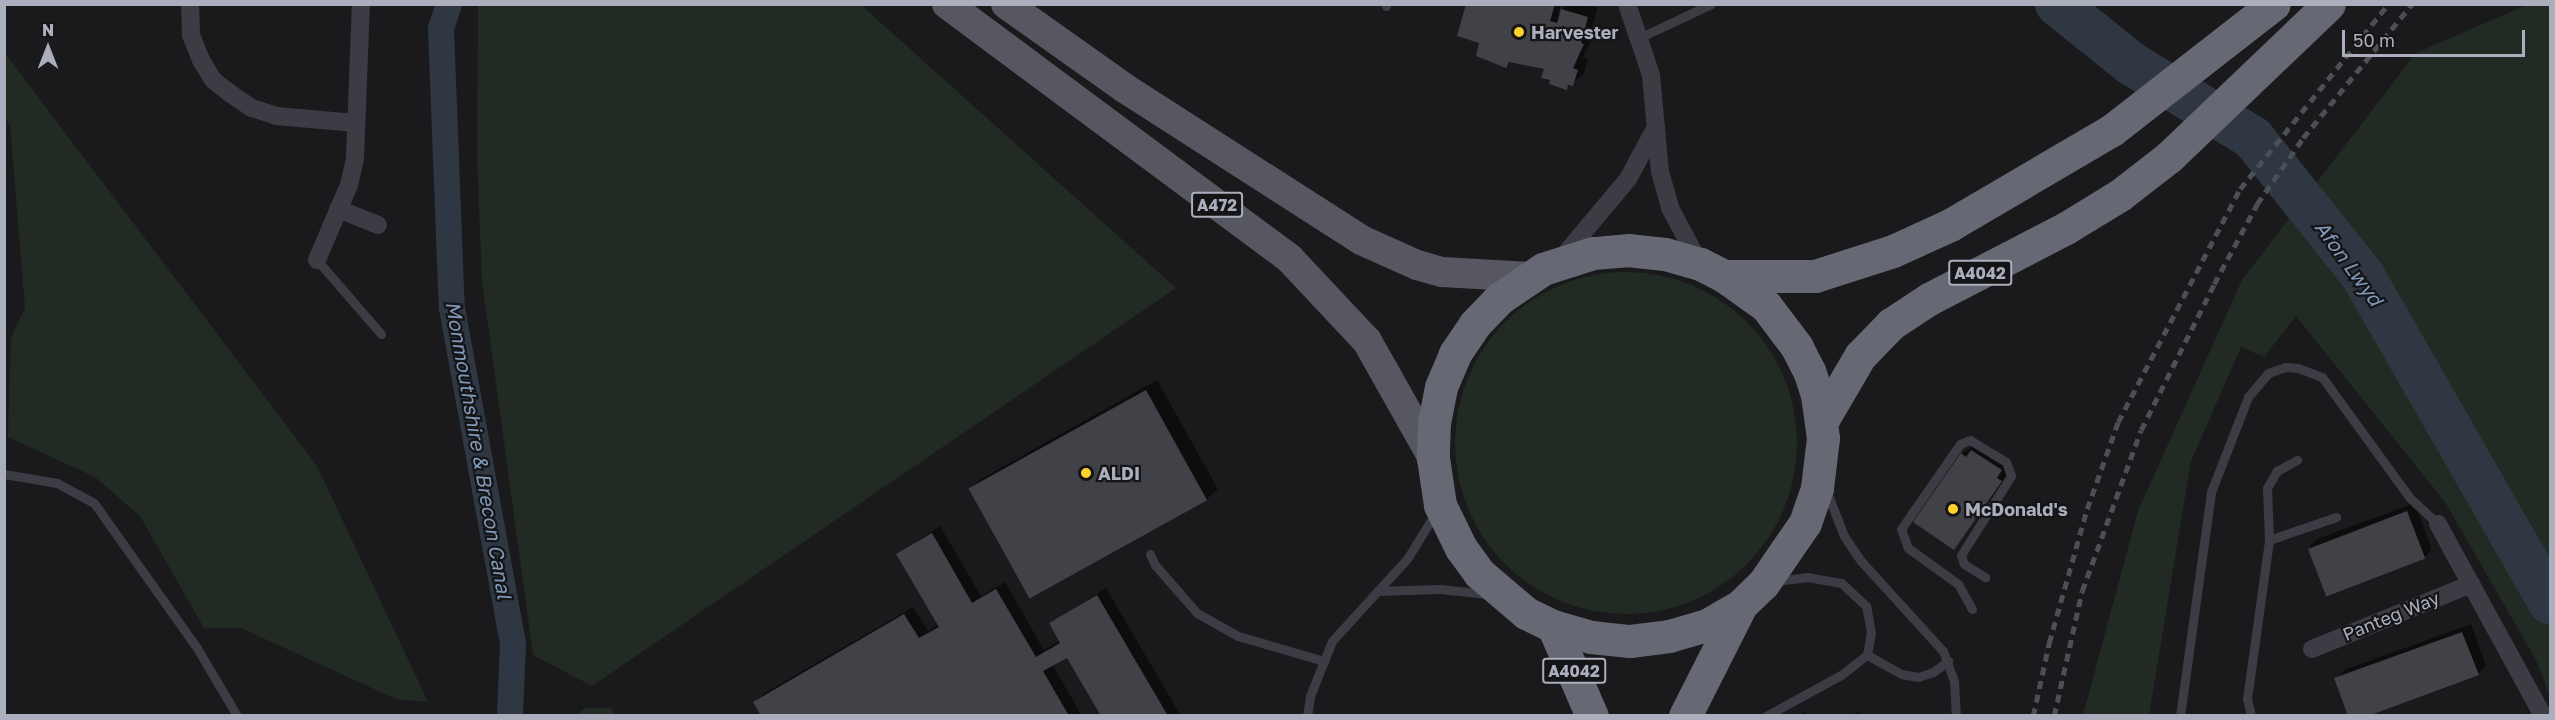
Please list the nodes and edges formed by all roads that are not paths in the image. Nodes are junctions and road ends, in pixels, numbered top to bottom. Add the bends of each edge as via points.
1 (190, 4) edge
2 (361, 4) edge
3 (947, 4) edge
4 (1006, 4) edge
5 (1627, 4) edge
6 (1711, 4) edge
7 (2274, 4) edge
8 (2330, 4) edge
9 (1640, 38) junction
10 (356, 123) junction
11 (1656, 127) junction
12 (338, 209) junction
13 (378, 225) dead end
14 (317, 260) joint
15 (1558, 263) junction
16 (1712, 270) junction
17 (1529, 277) junction
18 (381, 334) dead end
19 (1822, 420) junction
20 (1432, 458) junction
21 (2297, 460) dead end
22 (1821, 469) junction
23 (4, 474) edge
24 (1440, 505) junction
25 (2336, 517) dead end
26 (2438, 524) joint
27 (2269, 540) junction
28 (1150, 554) dead end
29 (1985, 577) dead end
30 (2470, 584) junction
31 (1377, 591) junction
32 (1752, 594) junction
33 (1502, 595) junction
34 (1972, 609) dead end
35 (1553, 626) junction
36 (2312, 649) dead end
37 (1867, 655) junction
38 (1324, 661) junction
39 (1948, 661) junction
40 (237, 716) edge
41 (1307, 716) edge
42 (1592, 716) edge
43 (1685, 716) edge
44 (1766, 716) edge
45 (1956, 716) edge
46 (2180, 716) edge
47 (2251, 716) edge
48 (2543, 716) edge

1 - 10 street via 191,35 201,60 213,80 231,94 252,108 276,116
2 - 10 street
3 - 20 main road, A472 via 1290,258 1367,341
4 - 17 main road, A472 via 1126,89 1370,244 1442,272
5 - 9 street
6 - 9 lane
7 - 16 highway via 2112,130 1950,225 1893,251 1815,276
8 - 19 highway, A4042 via 2169,157 2066,228 1929,299 1891,324 1860,356
9 - 11 street via 1651,75
10 - 12 street via 355,158
11 - 15 street via 1628,179
11 - 16 street via 1660,172 1670,208
12 - 13 street
12 - 14 street
14 - 18 lane
15 - 16 highway via 1593,253 1629,250 1665,254
15 - 17 highway
16 - 19 highway via 1766,306 1797,347 1817,395
17 - 20 highway via 1500,298 1475,324 1455,354 1441,387
19 - 22 highway
20 - 24 highway
21 - 27 lane via 2277,471 2267,488
22 - 32 highway via 1797,539
22 - 39 lane via 1834,513 1851,546 1890,594 1931,634
23 - 40 lane via 57,483 94,503 185,630
24 - 31 lane via 1407,559
24 - 33 highway via 1461,548
25 - 27 lane
26 - 30 street
26 - 46 lane via 2410,498 2322,377 2285,367 2268,373 2248,397 2211,492
27 - 47 lane via 2247,699
28 - 38 lane via 1155,566 1197,613 1238,636
29 - 34 lane via 1964,564 1961,555 2011,476 2006,462 1970,440 1960,444 1901,529 1908,548 1958,584
30 - 36 street, Panteg Way
30 - 48 street
31 - 33 lane via 1440,589
31 - 38 lane via 1332,640
32 - 35 highway via 1707,625 1669,636 1640,640 1591,637
32 - 37 lane via 1808,577 1830,580 1850,589 1868,613
32 - 43 highway
33 - 35 highway
35 - 42 highway, A4042
37 - 39 lane via 1901,674 1918,677
37 - 44 lane via 1841,675
38 - 41 lane via 1310,696
39 - 45 lane

